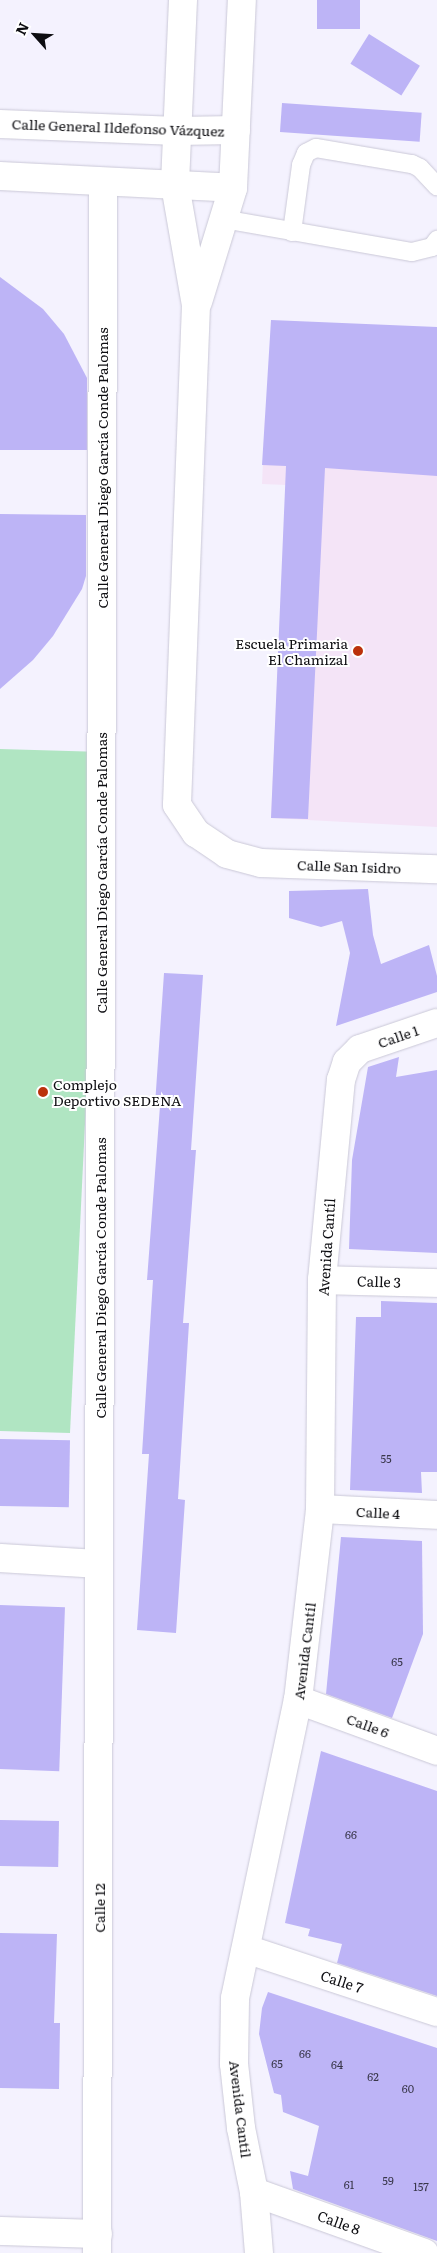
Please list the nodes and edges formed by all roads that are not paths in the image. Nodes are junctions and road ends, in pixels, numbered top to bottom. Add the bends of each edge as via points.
1 (183, 0) edge
2 (242, 0) edge
3 (0, 124) edge
4 (236, 130) junction
5 (177, 131) junction
6 (0, 176) edge
7 (104, 182) junction
8 (175, 185) junction
9 (437, 186) edge
10 (233, 188) junction
11 (223, 219) junction
12 (292, 232) junction
13 (437, 240) edge
14 (196, 306) junction
15 (437, 869) edge
16 (437, 1023) edge
17 (360, 1049) joint
18 (322, 1280) junction
19 (437, 1283) edge
20 (320, 1509) junction
21 (437, 1515) edge
22 (0, 1558) edge
23 (99, 1564) junction
24 (298, 1700) junction
25 (437, 1750) edge
26 (246, 1949) junction
27 (437, 2012) edge
28 (254, 2192) junction
29 (0, 2231) edge
30 (98, 2243) edge
31 (259, 2253) edge
32 (424, 2253) edge

1 - 5 street
2 - 4 street
3 - 5 street, Calle General Ildefonso Vázquez
4 - 5 street, Calle General Ildefonso Vázquez
4 - 10 street
5 - 8 street
6 - 7 street
7 - 8 street
7 - 23 street, Calle General Diego García Conde Palomas
8 - 10 street
8 - 14 street
9 - 12 lane via 412,164 316,148 306,153 301,165
10 - 11 street
11 - 12 lane
11 - 14 street
12 - 13 lane via 412,252 432,247
14 - 15 street, Calle San Isidro via 177,805 196,833 227,854 261,863
16 - 17 street, Calle 1
17 - 18 street, Avenida Cantíl via 347,1062 340,1080
18 - 19 street, Calle 3
18 - 20 street, Avenida Cantíl
20 - 21 street, Calle 4
20 - 24 street, Avenida Cantíl
22 - 23 street
23 - 30 street, Calle 12
24 - 25 street, Calle 6
24 - 26 street, Avenida Cantíl
26 - 27 street, Calle 7
26 - 28 street, Avenida Cantíl via 235,1998 234,2064 241,2128
28 - 31 street, Avenida Cantíl
28 - 32 street, Calle 8
29 - 30 street

